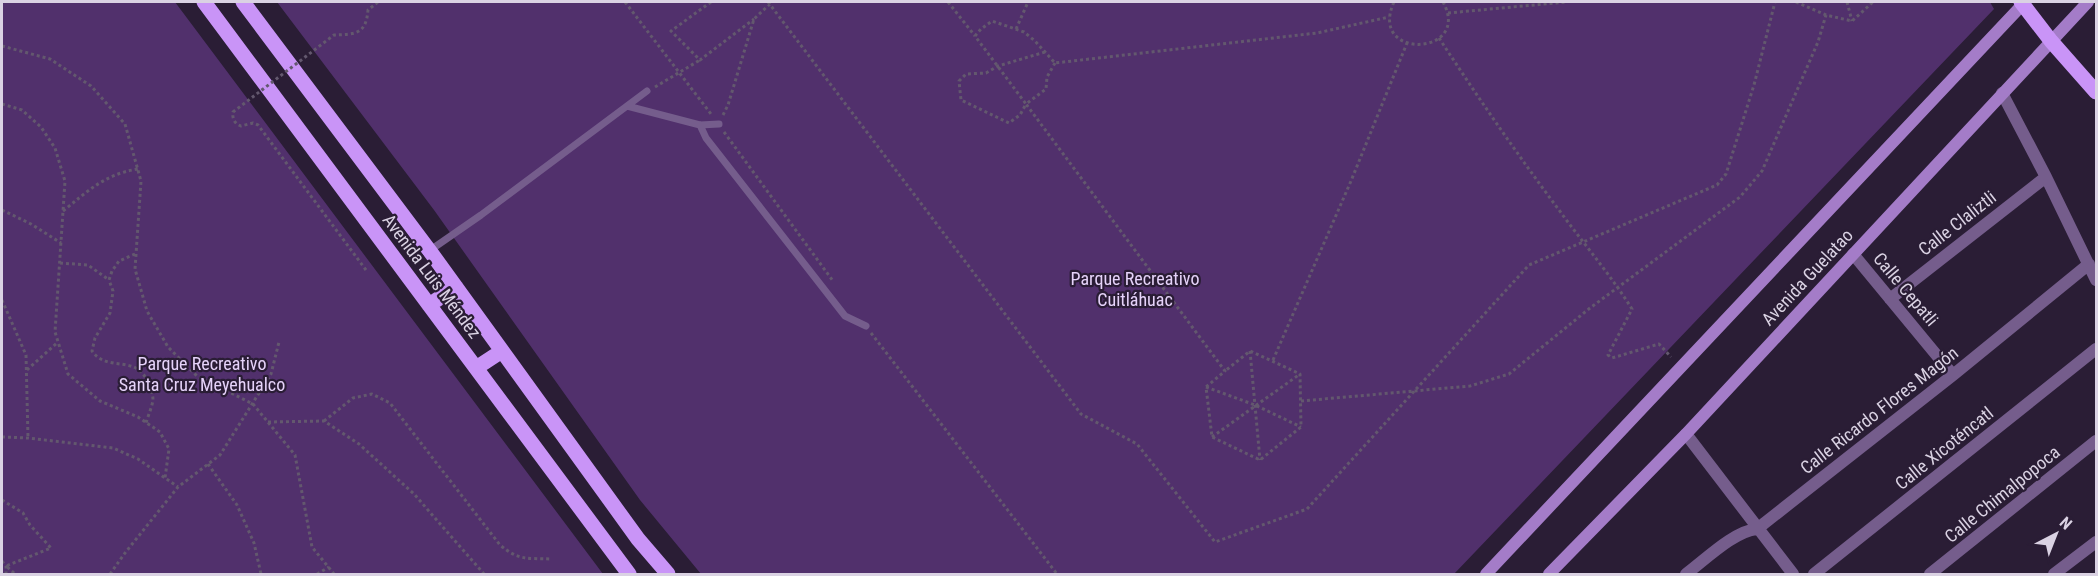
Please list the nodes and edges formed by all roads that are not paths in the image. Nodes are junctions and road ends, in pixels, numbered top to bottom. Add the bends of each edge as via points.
1 (204, 2) edge
2 (243, 2) edge
3 (2023, 2) edge
4 (2088, 2) edge
5 (2050, 41) junction
6 (647, 91) road end
7 (2002, 93) junction
8 (2097, 93) edge
9 (627, 106) junction
10 (719, 124) road end
11 (700, 125) junction
12 (2046, 177) junction
13 (429, 251) junction
14 (1853, 254) junction
15 (2089, 264) junction
16 (2097, 280) edge
17 (456, 287) junction
18 (1890, 299) junction
19 (429, 304) junction
20 (866, 326) road end
21 (2097, 349) edge
22 (502, 351) junction
23 (476, 368) junction
24 (1953, 375) junction
25 (1686, 434) junction
26 (2097, 441) edge
27 (1757, 529) junction
28 (2097, 542) edge
29 (1554, 573) edge
30 (629, 574) edge
31 (668, 574) edge
32 (1486, 574) edge
33 (1686, 574) edge
34 (1793, 574) edge
35 (1814, 574) edge
36 (1930, 574) edge
37 (2054, 574) edge

1 - 19 main road, Avenida Luis Méndez
2 - 13 main road, Avenida Luis Méndez
3 - 5 main road
3 - 32 main road, Avenida Guelatao
4 - 5 main road, Avenida Guelatao
5 - 7 main road, Avenida Guelatao
5 - 8 main road
6 - 9 lane
7 - 12 street
7 - 14 main road, Avenida Guelatao
9 - 11 lane
9 - 13 lane
10 - 11 lane
11 - 20 lane via 706,138 845,316
12 - 15 street
12 - 18 street, Calle Claliztli
13 - 17 main road, Avenida Luis Méndez
14 - 18 street, Calle Cepatli
14 - 25 main road, Avenida Guelatao
15 - 16 street
15 - 24 street, Calle Ricardo Flores Magón
17 - 19 main road
17 - 22 main road, Avenida Luis Méndez
18 - 24 street, Calle Cepatli
19 - 23 main road, Avenida Luis Méndez
21 - 35 street, Calle Xicoténcatl
22 - 23 main road
22 - 31 main road, Avenida Luis Méndez via 638,539
23 - 30 main road, Avenida Luis Méndez
24 - 27 street, Calle Ricardo Flores Magón
25 - 27 street
25 - 29 main road, Avenida Guelatao
26 - 36 street, Calle Chimalpopoca
27 - 33 street, Calle Ricardo Flores Magón via 1735,538
27 - 34 street
28 - 37 street

